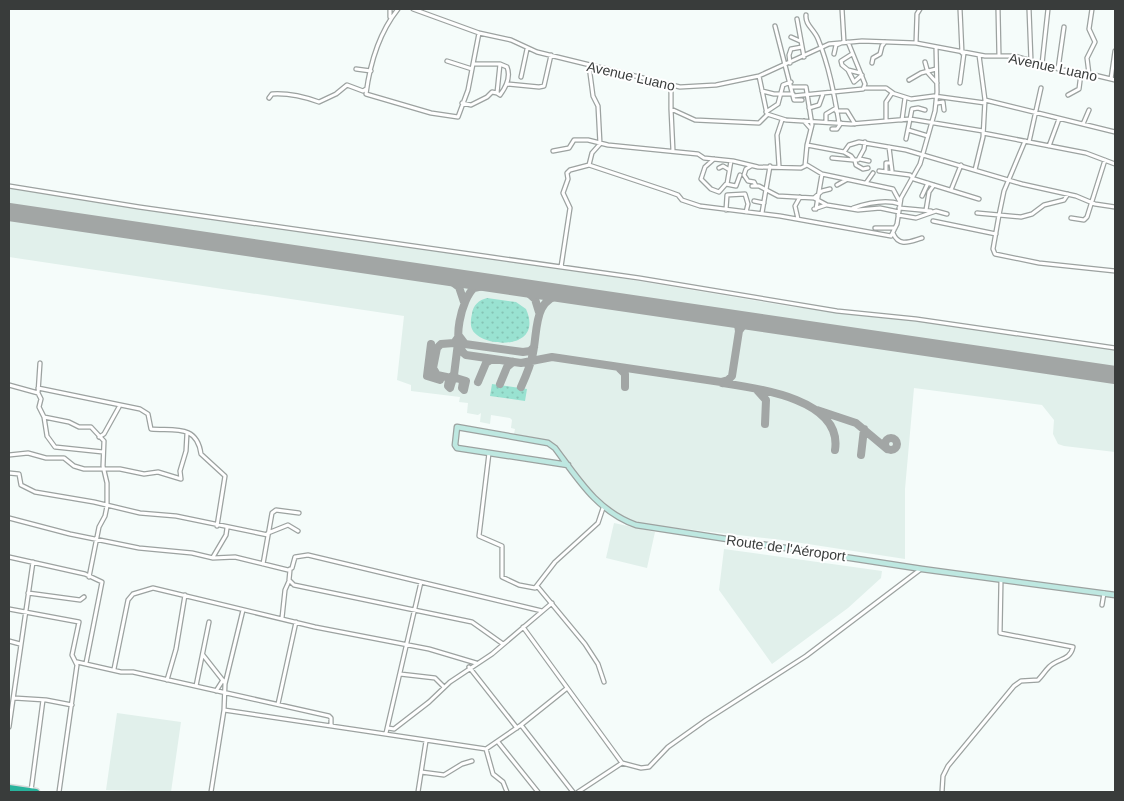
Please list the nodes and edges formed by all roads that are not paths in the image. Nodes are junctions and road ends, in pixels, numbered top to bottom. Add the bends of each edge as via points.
1 (390, 9) edge
2 (398, 9) edge
3 (413, 9) edge
4 (842, 9) edge
5 (920, 9) edge
6 (960, 9) edge
7 (998, 9) edge
8 (1029, 9) edge
9 (1048, 9) edge
10 (1092, 9) edge
11 (806, 15) dead end
12 (390, 17) junction
13 (797, 19) dead end
14 (775, 26) dead end
15 (1064, 27) dead end
16 (479, 33) junction
17 (791, 37) dead end
18 (800, 41) junction
19 (846, 42) junction
20 (886, 42) junction
21 (916, 43) junction
22 (802, 47) junction
23 (821, 48) junction
24 (936, 48) junction
25 (527, 49) junction
26 (1115, 51) edge
27 (963, 53) junction
28 (834, 54) dead end
29 (852, 54) junction
30 (551, 55) junction
31 (979, 55) junction
32 (999, 56) junction
33 (804, 57) junction
34 (447, 61) dead end
35 (1031, 61) junction
36 (925, 62) dead end
37 (872, 63) dead end
38 (473, 64) junction
39 (500, 64) junction
40 (788, 64) junction
41 (1042, 64) junction
42 (589, 66) junction
43 (356, 69) dead end
44 (472, 69) junction
45 (937, 69) junction
46 (1058, 69) junction
47 (848, 70) junction
48 (371, 71) junction
49 (928, 72) junction
50 (1080, 73) junction
51 (861, 74) junction
52 (1089, 74) junction
53 (759, 76) junction
54 (521, 77) dead end
55 (1111, 79) junction
56 (909, 80) dead end
57 (1115, 80) edge
58 (791, 82) junction
59 (937, 83) junction
60 (960, 83) dead end
61 (507, 84) junction
62 (671, 86) junction
63 (865, 88) junction
64 (1041, 88) dead end
65 (367, 89) junction
66 (762, 90) junction
67 (794, 92) junction
68 (497, 93) junction
69 (894, 93) junction
70 (774, 94) junction
71 (781, 94) junction
72 (823, 94) junction
73 (834, 94) junction
74 (808, 95) junction
75 (1068, 95) dead end
76 (937, 96) junction
77 (269, 98) dead end
78 (905, 98) junction
79 (764, 102) junction
80 (809, 102) junction
81 (985, 102) junction
82 (462, 103) junction
83 (936, 103) junction
84 (671, 108) junction
85 (809, 108) junction
86 (836, 109) junction
87 (925, 110) dead end
88 (944, 110) dead end
89 (1089, 110) dead end
90 (1036, 113) junction
91 (767, 114) junction
92 (911, 117) junction
93 (1059, 119) junction
94 (782, 120) junction
95 (886, 120) junction
96 (902, 120) junction
97 (804, 121) junction
98 (812, 121) junction
99 (932, 121) junction
100 (826, 122) junction
101 (840, 123) junction
102 (855, 124) junction
103 (1083, 124) junction
104 (811, 129) junction
105 (832, 129) dead end
106 (908, 130) junction
107 (983, 132) junction
108 (1115, 132) edge
109 (928, 136) junction
110 (906, 139) dead end
111 (1027, 141) junction
112 (865, 142) junction
113 (600, 144) junction
114 (807, 145) junction
115 (1049, 146) junction
116 (889, 147) junction
117 (553, 151) dead end
118 (673, 151) junction
119 (845, 152) junction
120 (923, 155) junction
121 (832, 158) dead end
122 (714, 159) junction
123 (856, 160) junction
124 (1105, 160) junction
125 (731, 161) junction
126 (869, 161) dead end
127 (742, 162) junction
128 (891, 163) junction
129 (1115, 164) edge
130 (589, 165) junction
131 (962, 165) junction
132 (751, 166) junction
133 (770, 166) junction
134 (779, 166) junction
135 (804, 166) junction
136 (719, 168) dead end
137 (868, 168) dead end
138 (728, 169) junction
139 (745, 170) junction
140 (879, 170) dead end
141 (975, 170) junction
142 (886, 171) junction
143 (892, 171) junction
144 (873, 173) dead end
145 (822, 174) junction
146 (740, 175) dead end
147 (846, 179) junction
148 (914, 179) junction
149 (1008, 180) junction
150 (866, 183) junction
151 (928, 183) junction
152 (727, 184) junction
153 (836, 185) dead end
154 (934, 185) junction
155 (9, 186) edge
156 (830, 189) dead end
157 (951, 190) junction
158 (766, 191) junction
159 (819, 193) junction
160 (897, 194) junction
161 (1068, 194) junction
162 (903, 196) junction
163 (922, 196) dead end
164 (800, 197) junction
165 (979, 198) dead end
166 (816, 199) junction
167 (754, 201) dead end
168 (1091, 202) junction
169 (764, 203) junction
170 (826, 205) junction
171 (1115, 207) edge
172 (854, 208) junction
173 (899, 209) junction
174 (926, 210) junction
175 (726, 211) junction
176 (746, 212) junction
177 (932, 212) junction
178 (762, 213) junction
179 (977, 213) dead end
180 (947, 214) dead end
181 (999, 215) junction
182 (1071, 218) dead end
183 (798, 219) junction
184 (933, 221) dead end
185 (876, 228) dead end
186 (896, 228) junction
187 (893, 233) junction
188 (996, 234) junction
189 (922, 238) dead end
190 (561, 267) junction
191 (1115, 271) edge
192 (1115, 348) edge
193 (40, 362) dead end
194 (9, 385) edge
195 (38, 388) junction
196 (38, 393) junction
197 (119, 407) junction
198 (44, 417) junction
199 (187, 433) junction
200 (99, 437) junction
201 (103, 452) junction
202 (489, 453) junction
203 (9, 455) edge
204 (568, 465) junction
205 (104, 469) junction
206 (9, 473) edge
207 (107, 506) junction
208 (603, 508) junction
209 (299, 513) dead end
210 (9, 518) edge
211 (217, 526) junction
212 (227, 528) junction
213 (298, 531) dead end
214 (268, 534) junction
215 (96, 539) junction
216 (9, 557) edge
217 (213, 558) junction
218 (33, 562) junction
219 (263, 564) junction
220 (922, 569) junction
221 (290, 570) junction
222 (89, 577) junction
223 (1001, 579) junction
224 (289, 580) junction
225 (421, 582) junction
226 (537, 586) junction
227 (28, 593) junction
228 (1104, 593) junction
229 (185, 595) junction
230 (1115, 595) edge
231 (84, 597) dead end
232 (552, 603) junction
233 (1102, 604) dead end
234 (9, 609) edge
235 (416, 609) junction
236 (243, 610) junction
237 (542, 611) junction
238 (25, 612) junction
239 (282, 618) junction
240 (209, 622) dead end
241 (296, 622) junction
242 (523, 627) junction
243 (9, 641) edge
244 (20, 644) junction
245 (503, 644) junction
246 (406, 647) junction
247 (203, 655) junction
248 (77, 662) junction
249 (86, 663) junction
250 (476, 663) junction
251 (469, 667) junction
252 (114, 669) junction
253 (400, 674) junction
254 (167, 680) junction
255 (224, 682) junction
256 (604, 682) dead end
257 (196, 686) junction
258 (444, 686) junction
259 (566, 689) junction
260 (216, 690) junction
261 (225, 693) junction
262 (14, 698) junction
263 (43, 700) junction
264 (278, 704) junction
265 (72, 706) junction
266 (224, 710) junction
267 (331, 725) junction
268 (521, 726) junction
269 (9, 727) edge
270 (388, 728) junction
271 (517, 728) junction
272 (386, 733) junction
273 (426, 741) junction
274 (498, 742) junction
275 (486, 749) junction
276 (472, 761) dead end
277 (622, 763) junction
278 (421, 772) junction
279 (10, 790) edge
280 (31, 792) edge
281 (36, 792) edge
282 (59, 792) edge
283 (212, 792) edge
284 (418, 792) edge
285 (507, 792) edge
286 (538, 792) edge
287 (573, 792) edge
288 (578, 792) edge
289 (942, 792) edge

1 - 12 street
2 - 12 street
3 - 16 street, Avenue Luano
4 - 19 street
5 - 21 street
6 - 27 street
7 - 32 street
8 - 35 street
9 - 41 street
10 - 52 street via 1089,29 1095,42 1087,58
11 - 23 street via 806,22
12 - 48 street via 377,46
13 - 18 street
14 - 40 street
15 - 46 street
16 - 25 street, Avenue Luano via 510,40
16 - 38 street
17 - 18 street
18 - 22 street
19 - 20 street, Avenue Luano
19 - 23 street, Avenue Luano
19 - 28 street via 836,45
19 - 29 street
20 - 21 street, Avenue Luano
20 - 37 street
21 - 24 street, Avenue Luano
22 - 33 street
22 - 40 street via 792,49
23 - 33 street, Avenue Luano
23 - 73 street
24 - 27 street, Avenue Luano
24 - 45 street
25 - 30 street, Avenue Luano
25 - 54 street
26 - 55 street
27 - 31 street, Avenue Luano
27 - 60 street
29 - 47 street via 841,61
29 - 51 street
30 - 42 street, Avenue Luano
30 - 61 street via 544,86
31 - 32 street, Avenue Luano
31 - 81 street
32 - 35 street, Avenue Luano
33 - 40 street, Avenue Luano
34 - 44 street
35 - 41 street, Avenue Luano
36 - 49 street
38 - 39 street
38 - 44 street
39 - 61 street via 508,70
39 - 68 street
40 - 53 street, Avenue Luano
40 - 58 street
41 - 46 street, Avenue Luano
42 - 62 street, Avenue Luano
42 - 113 street via 593,96 598,106
43 - 48 street
44 - 82 street
45 - 49 street
45 - 59 street
46 - 50 street, Avenue Luano
47 - 51 street
47 - 51 street via 854,82
48 - 65 street
49 - 56 street
49 - 59 street
50 - 52 street, Avenue Luano
50 - 75 street via 1079,89
51 - 63 street
52 - 55 street, Avenue Luano
53 - 62 street, Avenue Luano via 716,85
53 - 66 street
55 - 57 street, Avenue Luano
58 - 67 street
58 - 71 street via 783,86
59 - 76 street
61 - 68 street via 501,94
62 - 84 street
63 - 69 street via 886,88
63 - 73 street
64 - 90 street
65 - 77 street via 362,91 347,86 319,102 277,94
65 - 82 street via 366,94 369,95 431,113 458,117
66 - 70 street
66 - 79 street
67 - 71 street
67 - 74 street
67 - 74 street via 806,87
67 - 80 street
68 - 82 street via 492,92 471,105
69 - 78 street
69 - 95 street via 886,102
70 - 71 street
70 - 79 street
71 - 91 street via 778,104
72 - 73 street
72 - 74 street
72 - 85 street via 819,105
73 - 86 street
74 - 80 street
76 - 78 street
76 - 81 street
76 - 83 street
78 - 96 street
79 - 91 street
80 - 85 street
81 - 90 street
81 - 107 street
83 - 88 street via 942,102
83 - 99 street
84 - 91 street via 694,120 734,123 761,123
84 - 118 street
85 - 98 street
86 - 100 street via 826,114
86 - 101 street
86 - 102 street via 847,111
87 - 92 street via 913,108
89 - 103 street
90 - 93 street
90 - 111 street
91 - 94 street
92 - 96 street
92 - 99 street
92 - 106 street
93 - 103 street
93 - 115 street
94 - 97 street
94 - 134 street via 777,135
95 - 96 street
95 - 102 street
97 - 98 street
97 - 104 street
98 - 100 street
98 - 104 street
99 - 107 street
99 - 109 street
100 - 101 street
101 - 102 street
101 - 105 street
103 - 108 street
104 - 114 street
106 - 109 street
106 - 110 street
107 - 111 street
107 - 141 street
109 - 120 street
111 - 115 street
111 - 149 street
112 - 116 street
112 - 119 street via 854,142
112 - 123 street
113 - 117 street via 575,140 570,148
113 - 118 street
113 - 130 street via 593,151
114 - 119 street
114 - 135 street
115 - 124 street
116 - 120 street
116 - 128 street
118 - 122 street
119 - 123 street
120 - 131 street
120 - 148 street
121 - 123 street via 842,156 843,159
122 - 125 street
122 - 152 street via 705,167 702,179 710,189 718,192
123 - 126 street
123 - 137 street via 856,165
124 - 129 street
124 - 168 street
125 - 127 street
125 - 138 street
127 - 132 street
127 - 139 street
128 - 142 street via 886,163
128 - 143 street
130 - 175 street via 667,190 688,202
130 - 190 street via 567,173 563,193 570,208
131 - 141 street
131 - 157 street
132 - 133 street
132 - 139 street
133 - 134 street
133 - 158 street
134 - 135 street
135 - 145 street
136 - 138 street via 724,166
138 - 152 street
139 - 158 street via 748,181
140 - 142 street
141 - 149 street
142 - 143 street
143 - 148 street
144 - 150 street
145 - 147 street
145 - 159 street
146 - 152 street via 736,186
147 - 150 street
147 - 153 street
148 - 151 street
148 - 162 street
149 - 161 street
149 - 181 street
150 - 160 street via 892,189
151 - 154 street
151 - 163 street
154 - 157 street
154 - 174 street via 928,194
155 - 190 street
156 - 159 street
157 - 165 street
158 - 164 street via 780,197
158 - 169 street
159 - 166 street
160 - 162 street
160 - 173 street
161 - 168 street
161 - 181 street via 1064,200 1044,205 1030,214 1016,217
162 - 173 street
164 - 166 street
164 - 183 street via 796,206
166 - 170 street
166 - 170 street via 815,209
167 - 169 street
168 - 171 street
168 - 182 street via 1086,219
169 - 178 street
170 - 172 street
172 - 173 street
172 - 173 street via 868,202 894,202
173 - 174 street
173 - 177 street via 916,218
173 - 186 street
174 - 177 street
175 - 176 street
175 - 176 street via 726,196 737,193 746,194
176 - 178 street
177 - 180 street
178 - 183 street
179 - 181 street
181 - 188 street
183 - 187 street via 890,236
184 - 188 street
185 - 186 street
186 - 187 street
187 - 189 street via 902,242 911,243
188 - 191 street via 995,254 1040,263
190 - 192 street via 846,312
193 - 195 street
194 - 196 street
195 - 196 street
195 - 197 street
196 - 198 street via 40,412
197 - 199 street via 148,414 152,429 175,428
197 - 200 street
198 - 200 street via 91,427
198 - 201 street via 47,436 55,448
199 - 205 street via 181,479 158,472 144,474
199 - 211 street via 200,444 201,454 225,476
200 - 201 street via 104,441
201 - 205 street
202 - 204 main road
202 - 204 main road, Route de l'Aéroport via 457,448 457,427 545,441
202 - 226 street via 478,536 503,548 502,577 519,585
203 - 205 street via 28,453 64,458 78,468
204 - 208 main road, Route de l'Aéroport
205 - 207 street
206 - 207 street via 19,474 21,486 31,491
207 - 211 street via 176,516
207 - 215 street
208 - 220 main road, Route de l'Aéroport via 636,525
208 - 226 street via 598,522 555,562
209 - 214 street via 273,511
210 - 215 street
211 - 212 street
212 - 214 street
212 - 217 street
213 - 214 street via 285,525
214 - 219 street
215 - 217 street
215 - 222 street
216 - 218 street
217 - 219 street via 235,557
218 - 222 street
218 - 227 street
219 - 221 street
220 - 223 main road, Route de l'Aéroport
220 - 277 street via 806,656 668,747 649,767
221 - 224 street
221 - 225 street via 295,557 308,555
222 - 249 street via 100,580 103,585
223 - 228 main road, Route de l'Aéroport
223 - 289 street via 1000,633 1073,647 1072,652 1049,667 1037,681 1021,681 1014,686 948,766 943,776
224 - 235 street via 294,585
224 - 239 street
225 - 235 street
225 - 237 street
226 - 232 street
227 - 231 street via 82,600
227 - 238 street
228 - 230 main road, Route de l'Aéroport
228 - 233 street
229 - 236 street
229 - 252 street via 149,588 130,597
229 - 254 street
232 - 237 street
232 - 256 street via 590,652
234 - 238 street
235 - 245 street via 472,622
235 - 246 street
236 - 239 street
236 - 255 street
237 - 242 street
238 - 244 street
238 - 248 street via 80,622 72,655
239 - 241 street
240 - 247 street
241 - 246 street via 378,638
241 - 264 street
242 - 245 street
242 - 259 street
243 - 244 street
244 - 262 street
245 - 250 street
246 - 250 street via 429,649
246 - 253 street
247 - 255 street
247 - 257 street
248 - 249 street
248 - 265 street
249 - 252 street
250 - 251 street
251 - 258 street
251 - 271 street
252 - 254 street
253 - 258 street via 435,678
253 - 270 street
254 - 257 street
255 - 260 street
255 - 261 street
257 - 260 street
258 - 270 street via 429,702 394,728
259 - 268 street
259 - 277 street
260 - 261 street
261 - 264 street
261 - 266 street
262 - 263 street
262 - 269 street
263 - 265 street
263 - 280 street
264 - 267 street via 329,716
265 - 282 street
266 - 267 street
266 - 283 street
267 - 272 street
268 - 271 street
268 - 287 street
270 - 272 street
271 - 274 street
272 - 273 street
273 - 275 street
273 - 278 street
274 - 275 street
274 - 286 street
275 - 285 street via 493,774 503,782
276 - 278 street via 444,775
277 - 288 street
278 - 284 street
279 - 280 highway
280 - 281 highway

